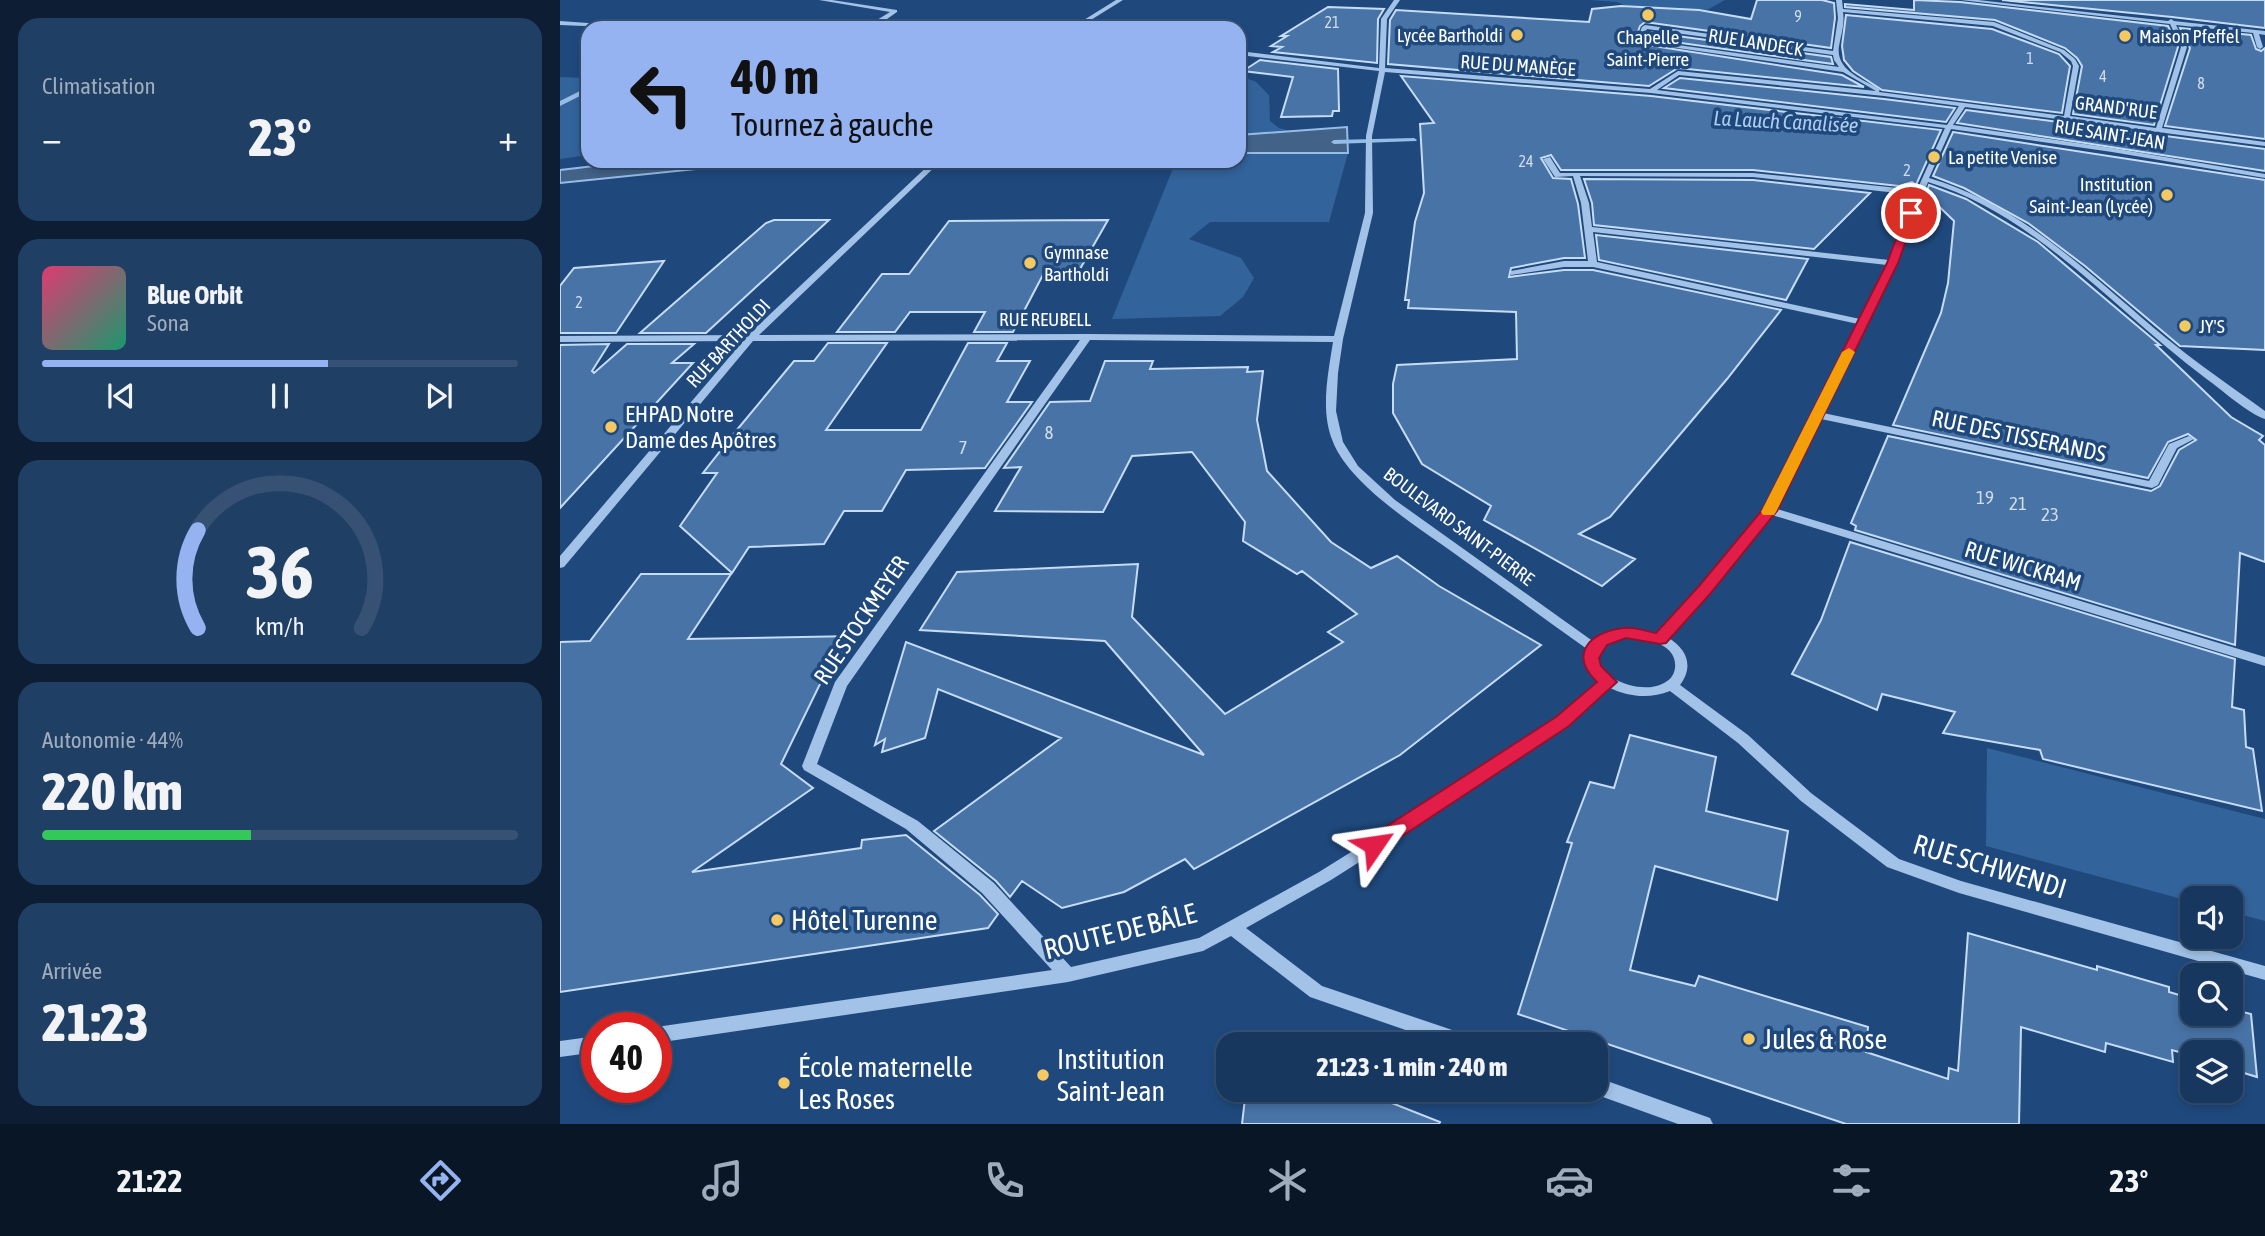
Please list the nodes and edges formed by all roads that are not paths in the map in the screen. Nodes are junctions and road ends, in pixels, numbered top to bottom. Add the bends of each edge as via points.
1 (822, 0) edge
2 (1120, 0) edge
3 (1397, 0) edge
4 (1839, 0) edge
5 (1964, 0) edge
6 (1841, 10) junction
7 (879, 21) edge
8 (1086, 21) edge
9 (2171, 21) junction
10 (560, 23) edge
11 (581, 24) edge
12 (2255, 31) junction
13 (2265, 33) edge
14 (2260, 47) dead end
15 (1833, 53) junction
16 (1246, 54) edge
17 (1382, 70) junction
18 (1845, 70) junction
19 (1651, 91) junction
20 (1884, 94) junction
21 (1963, 104) junction
22 (2067, 117) junction
23 (1949, 126) junction
24 (2159, 128) junction
25 (2265, 144) edge
26 (1547, 159) dead end
27 (930, 168) edge
28 (1576, 174) junction
29 (1927, 175) junction
30 (2265, 176) edge
31 (1919, 193) junction
32 (1589, 229) junction
33 (1892, 263) junction
34 (1593, 264) junction
35 (1514, 273) dead end
36 (1863, 322) junction
37 (1087, 337) junction
38 (751, 338) junction
39 (560, 339) edge
40 (1338, 339) junction
41 (1818, 415) junction
42 (2265, 416) edge
43 (2189, 439) dead end
44 (1770, 511) junction
45 (560, 564) edge
46 (1660, 639) junction
47 (1594, 648) junction
48 (2265, 662) edge
49 (1608, 682) junction
50 (1671, 685) junction
51 (1233, 928) junction
52 (2265, 973) edge
53 (1068, 975) junction
54 (1434, 1032) edge
55 (672, 1033) edge
56 (581, 1046) edge
57 (560, 1049) edge
58 (1608, 1090) edge
59 (1696, 1123) edge

1 - 7 street via 895,11
2 - 8 street
3 - 17 street, BOULEVARD SAINT-PIERRE via 1384,19
4 - 6 street
5 - 9 street
6 - 15 street
6 - 22 street via 1994,24 2053,47 2069,55 2076,66
9 - 12 street
9 - 24 street via 2184,47
10 - 11 street
12 - 13 street
12 - 14 street
15 - 18 street
15 - 18 street, RUE LANDECK via 1645,27 1638,41
16 - 17 street, RUE DU MANÈGE
17 - 19 street, RUE DU MANÈGE
17 - 40 street, BOULEVARD SAINT-PIERRE via 1369,136 1369,213
18 - 20 street
19 - 20 street, GRAND'RUE via 1678,73
19 - 23 street, RUE DU MANÈGE
20 - 21 street, GRAND'RUE
21 - 22 street, GRAND'RUE
21 - 23 street
22 - 24 street, GRAND'RUE
23 - 29 street
23 - 30 street, RUE SAINT-JEAN
24 - 25 street, GRAND'RUE
26 - 28 street via 1558,175
27 - 38 street, RUE BARTHOLDI
28 - 31 street via 1753,175
28 - 32 street
29 - 31 street
29 - 42 street via 2030,231
31 - 33 street
32 - 33 street
32 - 34 street
33 - 36 street
34 - 35 street
34 - 36 street
36 - 41 street
37 - 38 street, RUE REUBELL
37 - 40 street, RUE REUBELL
37 - 53 street, RUE STOCKMEYER via 840,685 809,766 912,825 988,888
38 - 39 street
38 - 45 street, RUE BARTHOLDI
40 - 47 street, BOULEVARD SAINT-PIERRE via 1331,411 1338,442 1354,468 1391,502
41 - 43 street, RUE DES TISSERANDS via 2151,485 2173,446
41 - 44 street
44 - 46 street
44 - 48 street, RUE WICKRAM
46 - 47 street via 1625,632
46 - 50 street via 1682,659 1684,669
47 - 49 street via 1593,668
49 - 50 street via 1643,692
49 - 51 street, ROUTE DE BÂLE via 1562,722 1484,775
50 - 52 street, RUE SCHWENDI via 1893,863 1959,887
51 - 53 street, ROUTE DE BÂLE via 1203,944
51 - 54 street via 1316,992
53 - 55 street, ROUTE DE BÂLE
56 - 57 street
58 - 59 street

